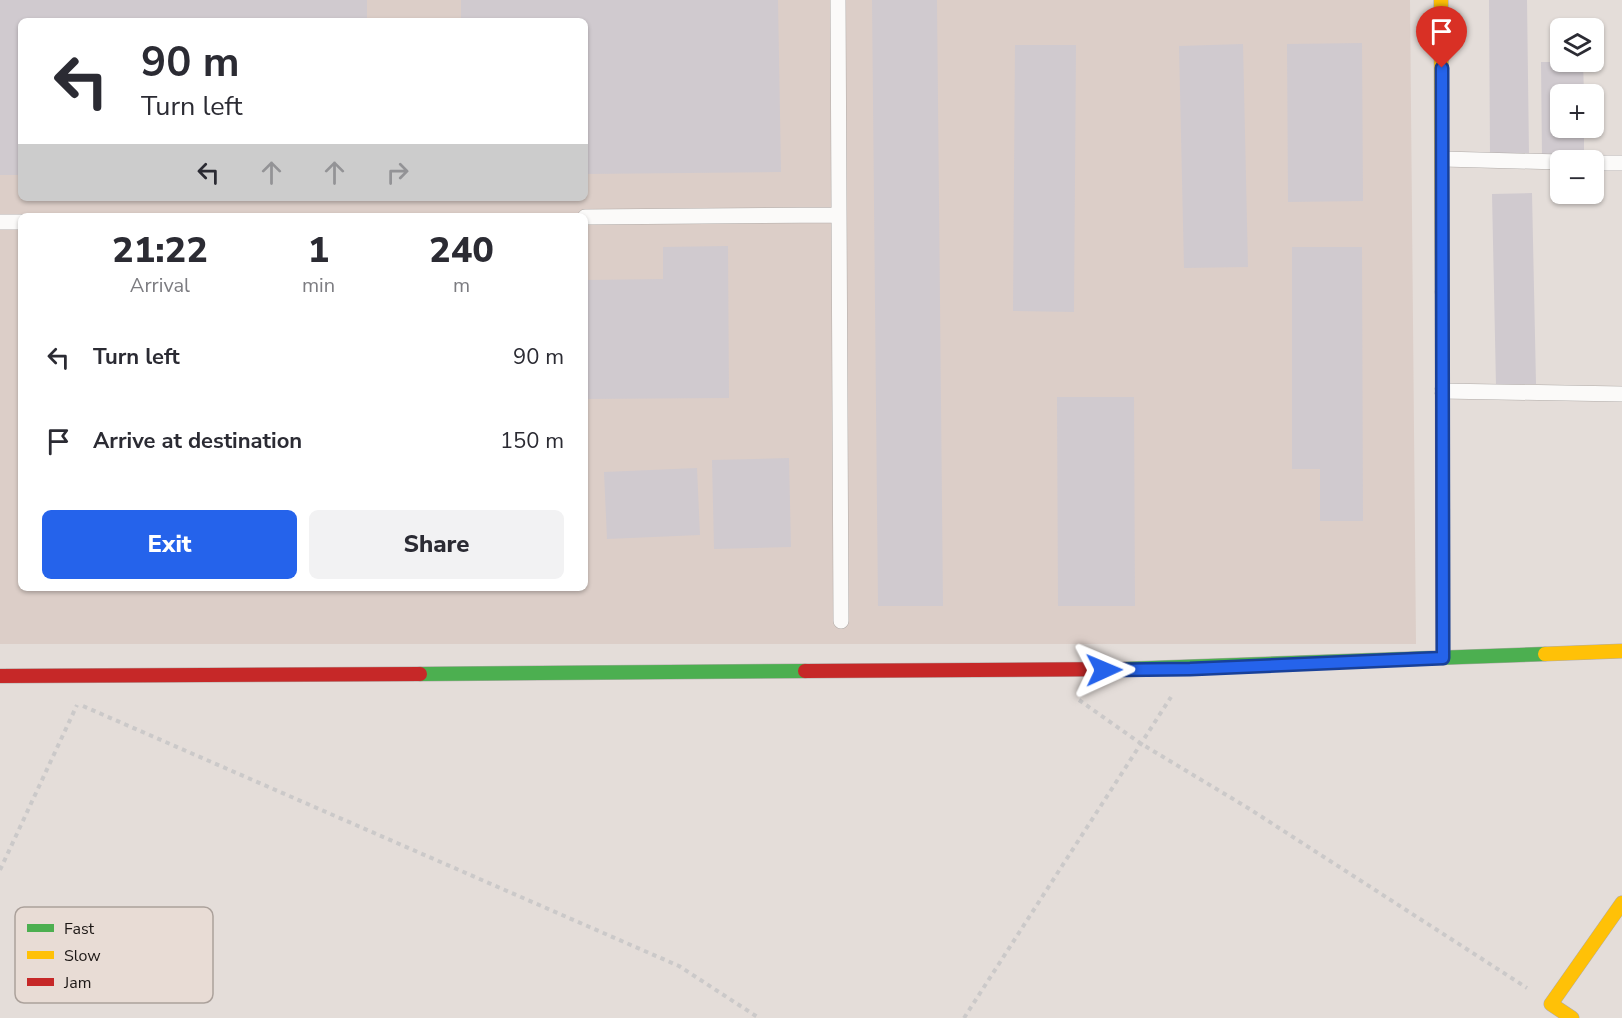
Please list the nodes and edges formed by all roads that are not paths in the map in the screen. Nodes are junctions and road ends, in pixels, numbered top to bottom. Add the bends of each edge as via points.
1 (838, 0) edge
2 (1441, 0) edge
3 (1443, 159) junction
4 (1550, 162) edge
5 (1604, 163) edge
6 (1622, 163) edge
7 (839, 215) junction
8 (588, 217) edge
9 (0, 222) edge
10 (18, 222) edge
11 (1442, 391) junction
12 (1622, 394) edge
13 (842, 621) dead end
14 (1622, 651) edge
15 (1443, 658) junction
16 (0, 676) edge
17 (1622, 903) edge
18 (1572, 1018) edge

1 - 7 lane
2 - 3 street
3 - 4 lane
3 - 11 street
5 - 6 lane
7 - 8 lane
7 - 13 lane
9 - 10 lane
11 - 12 lane
11 - 15 street
14 - 15 street
15 - 16 street via 1190,669 86,682
17 - 18 street via 1551,1004

